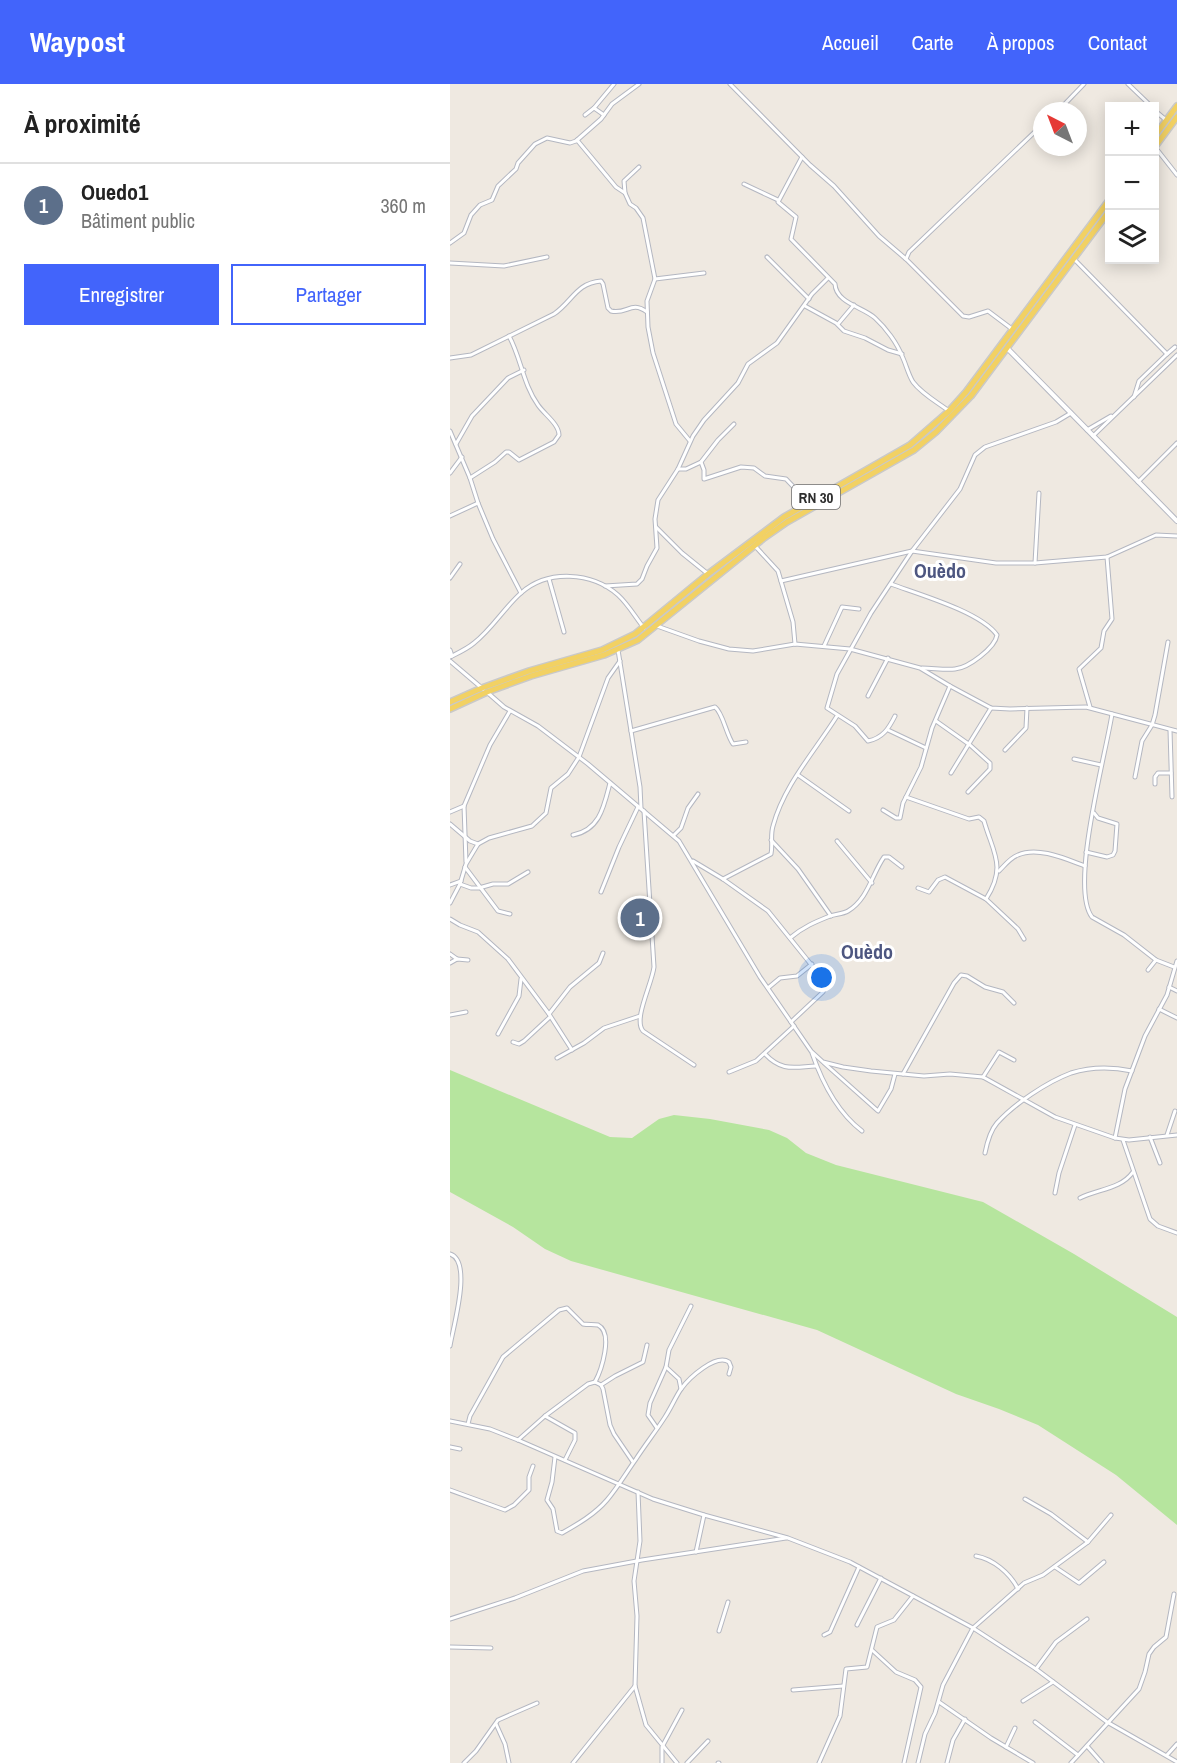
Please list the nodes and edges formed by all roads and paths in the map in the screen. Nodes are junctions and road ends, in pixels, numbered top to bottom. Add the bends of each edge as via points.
1 (614, 84) edge
2 (639, 84) edge
3 (730, 84) edge
4 (1084, 84) edge
5 (1128, 84) edge
6 (1067, 102) edge
7 (1147, 102) edge
8 (1177, 106) edge
9 (594, 108) junction
10 (1159, 114) edge
11 (585, 115) dead end
12 (604, 115) junction
13 (1177, 117) edge
14 (1166, 120) junction
15 (1159, 131) edge
16 (1033, 134) edge
17 (577, 140) junction
18 (1159, 142) edge
19 (1159, 153) edge
20 (802, 157) junction
21 (639, 167) dead end
22 (1177, 175) edge
23 (744, 183) dead end
24 (625, 193) junction
25 (778, 200) junction
26 (1105, 206) edge
27 (1105, 217) edge
28 (450, 243) edge
29 (548, 256) dead end
30 (767, 257) dead end
31 (906, 259) junction
32 (1074, 259) junction
33 (450, 263) edge
34 (704, 273) dead end
35 (828, 278) junction
36 (655, 279) junction
37 (809, 299) junction
38 (854, 305) junction
39 (805, 306) junction
40 (647, 312) junction
41 (837, 324) junction
42 (1012, 329) junction
43 (509, 336) junction
44 (1007, 348) junction
45 (1175, 348) dead end
46 (902, 354) junction
47 (1167, 354) junction
48 (450, 358) edge
49 (1176, 358) edge
50 (524, 370) junction
51 (1134, 397) junction
52 (949, 411) junction
53 (1071, 413) junction
54 (1115, 414) junction
55 (734, 424) dead end
56 (1087, 430) junction
57 (450, 431) edge
58 (1094, 436) junction
59 (690, 441) junction
60 (1177, 443) edge
61 (456, 444) junction
62 (462, 457) junction
63 (701, 462) junction
64 (678, 469) junction
65 (450, 473) edge
66 (470, 478) junction
67 (1138, 482) junction
68 (1039, 493) dead end
69 (808, 502) junction
70 (478, 503) junction
71 (450, 516) edge
72 (1177, 521) edge
73 (656, 527) junction
74 (1177, 536) edge
75 (755, 546) junction
76 (912, 551) junction
77 (1107, 557) junction
78 (460, 564) dead end
79 (1035, 564) junction
80 (708, 574) junction
81 (450, 578) edge
82 (549, 579) junction
83 (782, 581) junction
84 (890, 584) junction
85 (605, 586) junction
86 (521, 593) junction
87 (859, 609) dead end
88 (657, 626) junction
89 (644, 628) junction
90 (564, 632) dead end
91 (1168, 642) dead end
92 (795, 645) junction
93 (824, 646) junction
94 (850, 649) junction
95 (450, 650) edge
96 (618, 650) junction
97 (451, 658) edge
98 (888, 658) junction
99 (620, 662) junction
100 (920, 668) junction
101 (950, 686) junction
102 (484, 690) junction
103 (868, 696) dead end
104 (450, 702) edge
105 (1090, 707) junction
106 (450, 708) edge
107 (991, 708) junction
108 (1027, 708) junction
109 (510, 711) junction
110 (1113, 713) junction
111 (837, 716) junction
112 (895, 716) dead end
113 (936, 721) junction
114 (1152, 725) junction
115 (888, 730) junction
116 (1170, 730) junction
117 (631, 731) junction
118 (1177, 731) edge
119 (746, 742) dead end
120 (970, 745) junction
121 (926, 748) junction
122 (1005, 750) dead end
123 (579, 758) junction
124 (1074, 759) dead end
125 (1101, 765) junction
126 (951, 773) dead end
127 (1171, 773) junction
128 (798, 775) junction
129 (1135, 777) dead end
130 (610, 783) junction
131 (1155, 783) dead end
132 (968, 792) dead end
133 (698, 794) dead end
134 (906, 797) junction
135 (1172, 797) dead end
136 (464, 806) junction
137 (641, 809) junction
138 (883, 810) dead end
139 (849, 811) dead end
140 (1093, 811) junction
141 (450, 812) edge
142 (450, 824) edge
143 (573, 835) dead end
144 (464, 836) junction
145 (674, 836) junction
146 (771, 840) junction
147 (837, 841) dead end
148 (478, 844) junction
149 (1086, 852) junction
150 (691, 861) junction
151 (466, 866) junction
152 (1085, 866) junction
153 (902, 867) dead end
154 (998, 872) junction
155 (528, 873) dead end
156 (723, 879) junction
157 (461, 882) junction
158 (872, 883) junction
159 (450, 885) edge
160 (479, 888) junction
161 (918, 888) dead end
162 (602, 892) dead end
163 (986, 899) junction
164 (450, 903) edge
165 (510, 914) dead end
166 (831, 916) junction
167 (450, 919) edge
168 (790, 938) junction
169 (1024, 939) dead end
170 (603, 953) dead end
171 (450, 954) edge
172 (457, 959) junction
173 (468, 960) dead end
174 (1156, 960) junction
175 (1177, 961) edge
176 (450, 963) edge
177 (812, 964) junction
178 (1174, 967) junction
179 (1148, 969) dead end
180 (521, 977) junction
181 (1169, 987) junction
182 (768, 988) junction
183 (1177, 991) edge
184 (1014, 1003) dead end
185 (1159, 1009) junction
186 (466, 1012) dead end
187 (450, 1015) edge
188 (550, 1016) junction
189 (640, 1016) junction
190 (1177, 1018) edge
191 (791, 1022) junction
192 (794, 1026) junction
193 (498, 1034) dead end
194 (513, 1042) dead end
195 (572, 1050) junction
196 (811, 1051) junction
197 (765, 1054) junction
198 (557, 1058) dead end
199 (1014, 1060) dead end
200 (823, 1062) junction
201 (694, 1065) dead end
202 (816, 1066) junction
203 (1132, 1071) junction
204 (729, 1072) dead end
205 (895, 1074) junction
206 (903, 1074) junction
207 (983, 1077) junction
208 (1023, 1101) junction
209 (1175, 1111) dead end
210 (1075, 1125) junction
211 (862, 1131) dead end
212 (1167, 1135) junction
213 (1177, 1135) edge
214 (1150, 1137) junction
215 (1115, 1138) junction
216 (1123, 1140) junction
217 (985, 1153) dead end
218 (1160, 1162) dead end
219 (1133, 1172) junction
220 (1055, 1193) dead end
221 (1080, 1198) dead end
222 (1177, 1233) edge
223 (450, 1254) edge
224 (691, 1306) dead end
225 (647, 1345) dead end
226 (450, 1346) edge
227 (666, 1367) junction
228 (729, 1374) dead end
229 (679, 1379) junction
230 (689, 1381) junction
231 (595, 1382) junction
232 (602, 1385) junction
233 (681, 1389) junction
234 (545, 1416) junction
235 (450, 1421) edge
236 (468, 1425) junction
237 (657, 1428) junction
238 (518, 1440) junction
239 (450, 1447) edge
240 (460, 1449) dead end
241 (555, 1457) junction
242 (565, 1460) junction
243 (633, 1462) junction
244 (533, 1466) dead end
245 (620, 1485) junction
246 (450, 1490) edge
247 (638, 1492) junction
248 (1025, 1499) dead end
249 (704, 1515) junction
250 (1111, 1515) dead end
251 (788, 1538) junction
252 (1088, 1542) junction
253 (696, 1552) junction
254 (976, 1556) dead end
255 (636, 1562) junction
256 (1104, 1562) dead end
257 (859, 1567) junction
258 (1055, 1567) junction
259 (880, 1578) junction
260 (1018, 1589) junction
261 (1174, 1594) dead end
262 (913, 1596) junction
263 (728, 1602) dead end
264 (450, 1618) edge
265 (1087, 1619) dead end
266 (857, 1625) dead end
267 (973, 1628) junction
268 (719, 1631) dead end
269 (824, 1635) dead end
270 (450, 1647) edge
271 (491, 1648) dead end
272 (872, 1650) junction
273 (1036, 1669) junction
274 (1053, 1682) junction
275 (634, 1686) junction
276 (843, 1686) junction
277 (793, 1690) dead end
278 (1023, 1701) dead end
279 (939, 1702) junction
280 (537, 1703) dead end
281 (682, 1710) dead end
282 (965, 1719) junction
283 (1035, 1722) dead end
284 (1107, 1722) junction
285 (496, 1724) junction
286 (1015, 1728) dead end
287 (708, 1741) dead end
288 (1177, 1744) edge
289 (1087, 1746) junction
290 (662, 1747) junction
291 (1006, 1747) junction
292 (1078, 1755) junction
293 (1167, 1755) junction
294 (1177, 1762) edge
295 (464, 1763) edge
296 (509, 1763) edge
297 (573, 1763) edge
298 (662, 1763) edge
299 (677, 1763) edge
300 (687, 1763) edge
301 (819, 1763) edge
302 (904, 1763) edge
303 (918, 1763) edge
304 (947, 1763) edge
305 (1033, 1763) edge
306 (1071, 1763) edge
307 (1102, 1763) edge

1 - 9 street
2 - 12 street
3 - 20 street
4 - 6 street
5 - 7 street
8 - 14 main road
9 - 11 street
9 - 12 street
10 - 14 street
12 - 17 street
13 - 18 main road
14 - 15 main road
16 - 31 street
17 - 24 street
17 - 28 street via 570,143 547,138 535,144 498,186 492,200 471,215 464,233
19 - 22 street
20 - 25 street
20 - 31 street
21 - 24 street via 624,182
23 - 25 street
24 - 36 street via 643,218
25 - 35 street via 796,217 790,235 793,243
26 - 42 main road, RN 30 / RN 30
27 - 32 main road, RN 30
29 - 33 street via 504,266
30 - 37 street
31 - 42 street via 963,316 992,312
32 - 44 main road, RN 30
32 - 47 street
34 - 36 street
35 - 37 street
35 - 38 street via 842,298
36 - 40 street via 647,298
37 - 39 street
38 - 41 street
38 - 46 street via 878,320
39 - 41 street
39 - 59 street via 777,343 748,364 738,383
40 - 43 street via 635,306 617,313 610,311 603,284 590,283 554,314
40 - 59 street via 653,353 672,415
41 - 46 street via 847,333
42 - 52 main road, RN 30 / RN 30
43 - 48 street via 471,354
43 - 50 street
44 - 53 street
44 - 75 main road, RN 30 via 971,396 927,440 787,522
45 - 47 street
46 - 52 street via 914,383
47 - 51 street via 1139,381
49 - 51 street
50 - 61 street via 508,378 472,416
50 - 66 street via 530,393 559,429 557,439 519,460 506,452
51 - 54 street
52 - 69 main road, RN 30 / RN 30 via 910,445
53 - 56 street
53 - 76 street via 978,451 960,489
54 - 56 street
54 - 58 street
55 - 63 street
56 - 58 street
57 - 61 street
58 - 67 street
59 - 64 street
60 - 67 street
61 - 62 street
62 - 65 street
62 - 66 street
63 - 64 street
63 - 69 street via 704,479 738,468 754,468 765,477 786,479
64 - 73 street via 658,500
66 - 70 street
67 - 72 street
68 - 79 street
69 - 80 main road, RN 30 / RN 30
70 - 71 street
70 - 86 street
73 - 80 street
73 - 85 street via 657,548 640,582
74 - 77 street via 1156,535
75 - 83 street
75 - 88 main road, RN 30
76 - 79 street via 996,563
76 - 83 street
76 - 84 street
77 - 79 street
77 - 105 street via 1112,619 1104,631 1101,648 1079,669
78 - 81 street
80 - 89 main road, RN 30 / RN 30
82 - 85 street via 584,577
82 - 86 street
82 - 90 street
83 - 92 street
84 - 94 street
84 - 100 street via 965,612 997,635 988,650 958,669
85 - 89 street via 622,599
86 - 97 street via 473,644
87 - 93 street via 842,606
88 - 92 street via 729,649 753,651
88 - 96 main road, RN 30
89 - 102 main road, RN 30 / RN 30 via 602,650 529,671
91 - 114 street
92 - 93 street
93 - 94 street
94 - 98 street
94 - 111 street via 828,700 828,710
95 - 97 street
96 - 99 street
96 - 102 main road, RN 30
97 - 102 street
98 - 100 street
98 - 103 street
99 - 117 street
99 - 123 street via 608,678
100 - 101 street
101 - 107 street
101 - 113 street
102 - 104 main road, RN 30 / RN 30
102 - 106 main road, RN 30
102 - 109 street
105 - 108 street
105 - 110 street
107 - 108 street
107 - 120 street
108 - 122 street via 1026,728
109 - 123 street via 538,726
109 - 136 street
110 - 114 street
110 - 125 street
111 - 115 street via 855,726 868,741
111 - 128 street
112 - 115 street
113 - 120 street
113 - 121 street
114 - 116 street
114 - 129 street via 1142,741
115 - 121 street
116 - 118 street
116 - 127 street
117 - 119 street via 715,707 731,742
117 - 137 street
120 - 126 street
120 - 132 street via 991,766
121 - 134 street
123 - 130 street
123 - 148 street via 551,788 548,807 540,820
124 - 125 street
125 - 140 street
127 - 131 street via 1158,773
127 - 135 street
128 - 139 street
128 - 146 street via 775,821
130 - 137 street
130 - 143 street via 599,819
133 - 145 street
134 - 138 street via 900,818
134 - 154 street via 969,819 982,818
136 - 141 street
136 - 144 street
137 - 145 street
137 - 162 street via 619,847
137 - 189 street via 654,967
140 - 149 street
140 - 149 street via 1098,818 1118,824 1115,851 1107,858
142 - 144 street
144 - 148 street
144 - 151 street
145 - 150 street
146 - 156 street via 771,854
146 - 166 street via 798,869
147 - 158 street
148 - 151 street
149 - 152 street
150 - 156 street
150 - 182 street
151 - 157 street
151 - 160 street
152 - 154 street via 1029,852 1012,859
152 - 174 street via 1085,891 1092,917
153 - 158 street via 884,857
154 - 163 street
155 - 160 street via 508,884
156 - 168 street via 768,911
157 - 159 street
157 - 160 street
157 - 164 street
158 - 166 street via 850,910
160 - 165 street via 498,912
161 - 163 street via 929,892 945,877
163 - 169 street via 1018,928
166 - 168 street via 807,925
167 - 180 street via 478,932 499,949
168 - 177 street
170 - 188 street via 598,963 570,987
171 - 172 street
172 - 173 street
172 - 176 street
174 - 178 street
174 - 179 street
175 - 178 street
177 - 182 street via 797,976 780,978
177 - 191 street via 826,986
178 - 181 street
180 - 188 street
180 - 193 street via 519,996
181 - 183 street
181 - 185 street
182 - 191 street
184 - 206 street via 1003,992 961,975
185 - 190 street
185 - 203 street
186 - 187 street
188 - 194 street via 524,1041
188 - 195 street
189 - 195 street via 604,1028
189 - 201 street via 643,1031
191 - 192 street
192 - 196 street
192 - 197 street
195 - 198 street
196 - 200 street
196 - 202 street
197 - 202 street via 785,1068
197 - 204 street
199 - 207 street via 999,1052
200 - 205 street
200 - 205 street via 878,1111
202 - 211 street via 841,1112
203 - 208 street via 1109,1068 1072,1073
203 - 215 street
205 - 206 street
206 - 207 street
207 - 208 street
208 - 210 street
208 - 217 street via 997,1124
209 - 212 street
210 - 215 street
210 - 220 street
212 - 213 street
212 - 214 street
214 - 216 street
214 - 218 street
215 - 216 street
216 - 219 street
219 - 221 street via 1115,1187
219 - 222 street via 1150,1219
223 - 226 street via 459,1260 462,1274
224 - 227 street via 669,1350
225 - 232 street via 643,1362
227 - 229 street
227 - 237 street via 648,1411
228 - 230 street via 729,1362 719,1359
229 - 230 street
229 - 233 street
230 - 233 street
231 - 232 street
231 - 234 street
231 - 236 street via 604,1360 603,1330 597,1325 583,1324 567,1308 559,1310 503,1357
232 - 243 street via 610,1425
233 - 237 street
234 - 238 street
234 - 242 street via 575,1433
235 - 236 street
236 - 238 street
237 - 243 street
238 - 241 street
239 - 240 street
241 - 242 street
241 - 245 street via 547,1500 557,1531 562,1533 593,1514
242 - 245 street
243 - 245 street
244 - 246 street via 529,1490 505,1510
245 - 247 street
247 - 249 street
247 - 255 street via 640,1541
248 - 252 street
249 - 251 street
249 - 253 street
250 - 252 street
251 - 253 street
251 - 257 street
252 - 258 street
253 - 255 street
254 - 260 street via 984,1557 1010,1575
255 - 264 street via 583,1572
255 - 275 street
256 - 258 street via 1079,1583
257 - 259 street
257 - 269 street via 830,1632
258 - 260 street
259 - 262 street
259 - 266 street
260 - 267 street
261 - 284 street via 1166,1637 1149,1654 1139,1689
262 - 267 street
262 - 272 street via 894,1620 877,1627
263 - 268 street
265 - 273 street via 1056,1642
267 - 273 street
267 - 279 street
270 - 271 street
272 - 276 street via 866,1668 846,1669
272 - 302 street via 896,1672 921,1687
273 - 274 street
274 - 278 street
274 - 284 street
275 - 290 street via 644,1722
275 - 297 street
276 - 277 street
276 - 301 street via 840,1716
279 - 282 street
279 - 303 street
280 - 285 street via 502,1716
281 - 290 street
282 - 291 street
282 - 304 street via 953,1740
283 - 292 street
284 - 289 street
284 - 293 street
285 - 295 street
285 - 296 street
286 - 291 street
287 - 300 street
288 - 293 street
289 - 292 street
289 - 307 street
290 - 298 street
290 - 299 street
291 - 305 street
292 - 306 street
293 - 294 street

